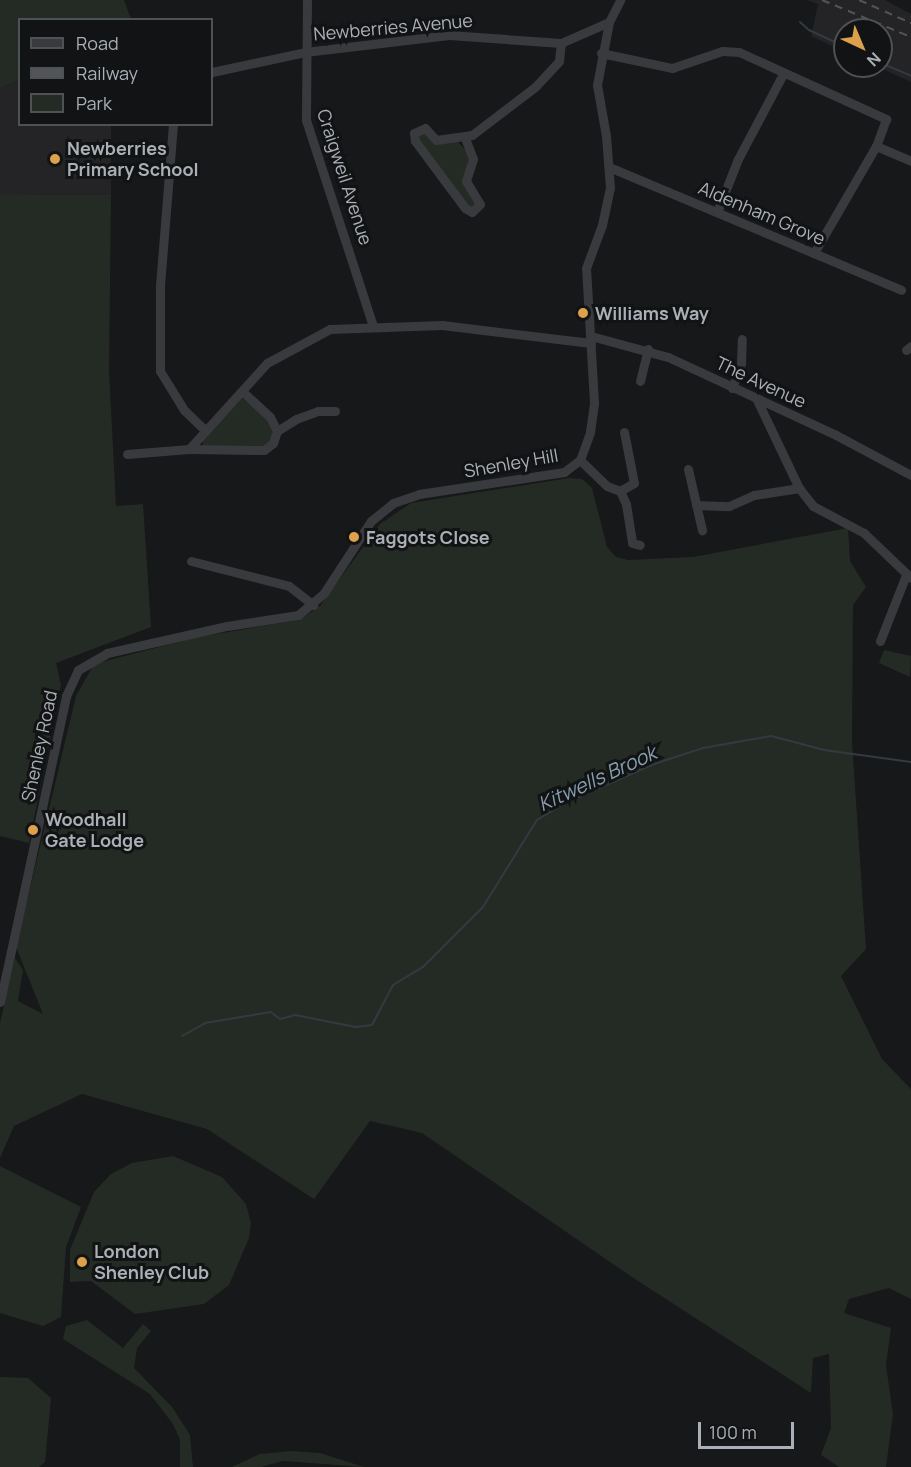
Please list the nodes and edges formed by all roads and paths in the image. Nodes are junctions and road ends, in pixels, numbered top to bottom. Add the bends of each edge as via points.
1 (307, 0) edge
2 (620, 0) edge
3 (609, 22) junction
4 (561, 43) junction
5 (305, 52) junction
6 (601, 53) junction
7 (213, 72) edge
8 (784, 72) junction
9 (173, 126) edge
10 (465, 138) junction
11 (876, 146) junction
12 (911, 161) edge
13 (609, 167) junction
14 (717, 212) junction
15 (814, 253) junction
16 (901, 290) dead end
17 (373, 326) junction
18 (591, 339) junction
19 (742, 339) dead end
20 (648, 349) junction
21 (640, 381) dead end
22 (732, 388) junction
23 (242, 391) junction
24 (757, 400) junction
25 (334, 411) dead end
26 (206, 431) junction
27 (278, 431) junction
28 (624, 432) dead end
29 (189, 449) junction
30 (127, 454) dead end
31 (580, 460) junction
32 (688, 470) dead end
33 (911, 475) edge
34 (799, 488) junction
35 (620, 491) junction
36 (696, 505) junction
37 (702, 530) dead end
38 (640, 545) dead end
39 (191, 561) dead end
40 (908, 576) edge
41 (313, 605) junction
42 (880, 641) dead end
43 (0, 1002) edge

1 - 5 street, Craigweil Avenue
2 - 3 street, Shenley Hill
3 - 4 street, Newberries Avenue
3 - 6 street, Shenley Hill
4 - 5 street, Newberries Avenue via 466,34
4 - 10 street via 559,61 535,87
5 - 7 street, Newberries Avenue
5 - 17 street, Craigweil Avenue via 306,120
6 - 8 street via 672,68 730,50
6 - 13 street, Shenley Hill via 597,85
8 - 11 street via 882,116 887,123
8 - 14 street via 738,159
9 - 26 street via 160,285 160,371 184,410
10 - 10 street via 473,159 466,180 480,204 472,212 465,208 414,137 420,128 436,140
11 - 12 street
11 - 15 street
13 - 14 street, Aldenham Grove
13 - 18 street, Shenley Hill via 608,205 586,268
14 - 15 street, Aldenham Grove
15 - 16 street, Aldenham Grove
17 - 18 street via 442,325
17 - 23 street via 330,329 267,363
18 - 20 street, The Avenue
18 - 31 street, Shenley Hill via 592,419
19 - 22 street via 741,363
20 - 21 street
20 - 22 street, The Avenue
22 - 24 street, The Avenue
23 - 26 street
23 - 27 street via 270,417
24 - 33 street, The Avenue via 836,435
24 - 34 street
25 - 27 street via 318,411
26 - 29 street
27 - 29 street via 273,443 264,450
28 - 35 street via 634,481
29 - 30 street
31 - 35 street via 607,486
31 - 41 street, Shenley Hill via 564,472 419,494 393,503 371,521
32 - 36 street
34 - 36 street via 754,495 729,506
34 - 40 street via 813,506 864,533
35 - 38 street via 632,543
36 - 37 street
39 - 41 street via 289,586
40 - 42 street
41 - 43 street, Shenley Road via 298,615 107,653 78,670 68,689

